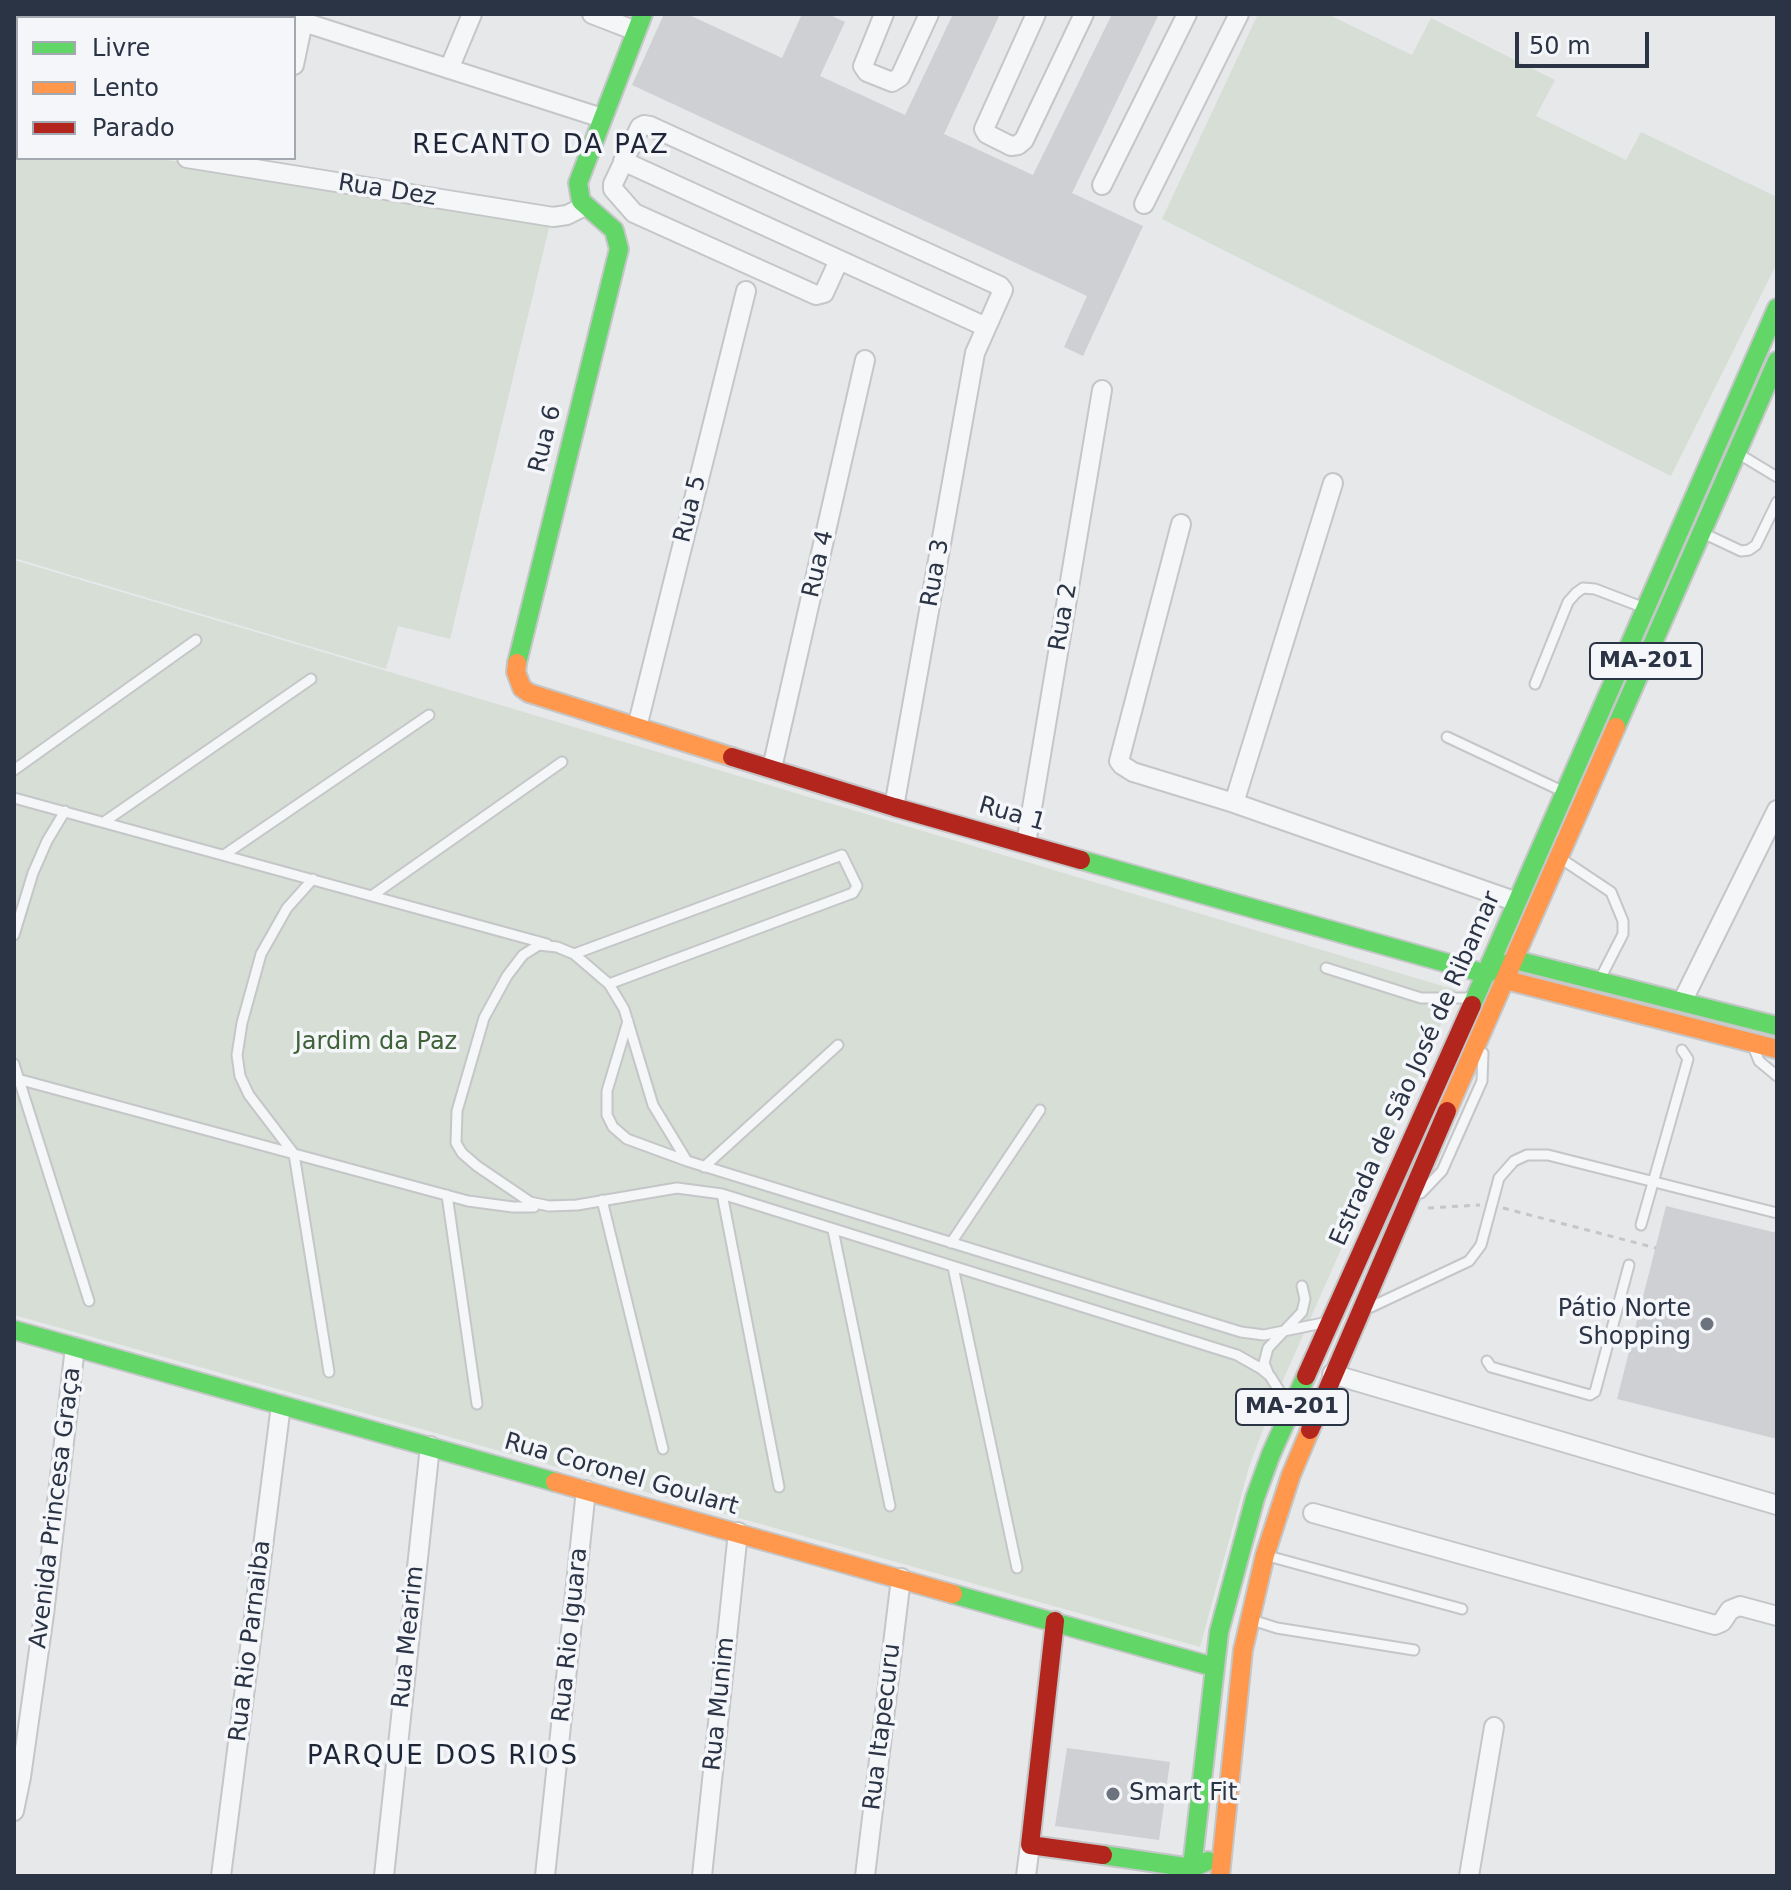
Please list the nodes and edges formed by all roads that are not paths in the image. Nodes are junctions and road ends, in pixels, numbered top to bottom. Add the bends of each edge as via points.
1 (472, 14) edge
2 (592, 14) edge
3 (884, 14) edge
4 (929, 14) edge
5 (1036, 14) edge
6 (1084, 14) edge
7 (1187, 14) edge
8 (1239, 14) edge
9 (296, 20) edge
10 (640, 23) edge
11 (449, 69) junction
12 (602, 118) junction
13 (212, 160) edge
14 (623, 161) junction
15 (273, 165) edge
16 (1102, 185) dead end
17 (1144, 204) dead end
18 (585, 206) junction
19 (839, 260) junction
20 (746, 291) dead end
21 (1777, 308) edge
22 (983, 333) junction
23 (865, 360) dead end
24 (1777, 361) edge
25 (1102, 390) dead end
26 (1737, 453) junction
27 (1777, 477) edge
28 (1333, 483) dead end
29 (1777, 502) edge
30 (1181, 524) dead end
31 (1702, 533) junction
32 (1646, 609) junction
33 (196, 640) dead end
34 (311, 679) dead end
35 (1535, 684) dead end
36 (529, 693) joint
37 (429, 715) dead end
38 (637, 727) junction
39 (1447, 737) dead end
40 (562, 762) dead end
41 (772, 768) junction
42 (14, 770) edge
43 (1565, 792) junction
44 (14, 798) edge
45 (1234, 803) junction
46 (894, 807) junction
47 (1777, 810) edge
48 (65, 811) junction
49 (104, 822) junction
50 (1026, 844) junction
51 (224, 855) junction
52 (1560, 858) junction
53 (313, 879) junction
54 (373, 895) junction
55 (1517, 902) junction
56 (14, 935) edge
57 (557, 947) junction
58 (574, 954) junction
59 (1515, 960) junction
60 (1326, 968) dead end
61 (1486, 974) junction
62 (1506, 980) junction
63 (1599, 981) junction
64 (609, 984) junction
65 (1475, 998) junction
66 (1682, 1002) junction
67 (628, 1020) junction
68 (1757, 1021) junction
69 (1777, 1026) edge
70 (1752, 1043) junction
71 (838, 1045) dead end
72 (1777, 1049) edge
73 (1682, 1050) dead end
74 (14, 1064) edge
75 (1777, 1076) edge
76 (16, 1079) edge
77 (1040, 1110) dead end
78 (294, 1154) junction
79 (687, 1161) junction
80 (704, 1167) junction
81 (1654, 1183) junction
82 (722, 1194) junction
83 (447, 1195) junction
84 (602, 1200) junction
85 (549, 1206) junction
86 (1777, 1213) edge
87 (1641, 1225) dead end
88 (833, 1230) junction
89 (951, 1243) junction
90 (1629, 1265) dead end
91 (953, 1267) junction
92 (1302, 1286) dead end
93 (89, 1301) dead end
94 (1359, 1312) junction
95 (1330, 1321) junction
96 (14, 1330) edge
97 (1283, 1332) junction
98 (75, 1347) junction
99 (1487, 1361) dead end
100 (329, 1372) dead end
101 (1332, 1374) junction
102 (1270, 1376) junction
103 (477, 1404) dead end
104 (281, 1405) junction
105 (1291, 1410) junction
106 (430, 1446) junction
107 (663, 1449) dead end
108 (779, 1487) dead end
109 (586, 1490) junction
110 (1777, 1505) edge
111 (890, 1506) dead end
112 (1313, 1513) dead end
113 (738, 1532) junction
114 (1265, 1555) junction
115 (1017, 1568) dead end
116 (901, 1578) junction
117 (1462, 1609) dead end
118 (1777, 1616) edge
119 (1249, 1619) junction
120 (1055, 1621) junction
121 (1414, 1650) dead end
122 (1214, 1667) junction
123 (1494, 1727) dead end
124 (14, 1811) edge
125 (1030, 1845) junction
126 (1222, 1856) junction
127 (1192, 1872) edge
128 (221, 1876) edge
129 (384, 1876) edge
130 (545, 1876) edge
131 (702, 1876) edge
132 (865, 1876) edge
133 (1026, 1876) edge
134 (1220, 1876) edge
135 (1469, 1876) edge

1 - 11 street
2 - 10 street
3 - 4 street via 863,66 892,82 900,77
5 - 6 street via 984,129 1011,146 1024,140
7 - 16 street
8 - 17 street
9 - 11 street
10 - 12 main road
11 - 12 street
12 - 18 main road via 578,183
13 - 15 street, Rua Dez
14 - 19 street
14 - 19 street via 613,189 628,209 690,238 816,295 824,293
14 - 22 street, Rua 3 via 640,127 650,126 1000,286 1002,295
15 - 18 street, Rua Dez via 553,217
18 - 36 main road, Rua 6 via 614,230 619,249 517,657 518,682
19 - 22 street
20 - 38 street, Rua 5
21 - 32 main road, Estrada de São José de Ribamar / MA-201
22 - 46 street, Rua 3 via 975,353
23 - 41 street, Rua 4
24 - 26 main road, Estrada de São José de Ribamar / MA-201
25 - 50 street, Rua 2
26 - 27 lane
26 - 31 main road, Estrada de São José de Ribamar / MA-201
28 - 45 street
29 - 31 lane via 1749,550
30 - 45 street via 1119,761 1127,770
31 - 52 main road, Estrada de São José de Ribamar / MA-201
32 - 35 lane via 1583,588 1568,602
32 - 43 main road, Estrada de São José de Ribamar / MA-201
33 - 42 lane
34 - 49 lane
36 - 38 main road, Rua 1
37 - 51 lane
38 - 41 main road, Rua 1
39 - 43 lane
40 - 54 lane
41 - 46 main road, Rua 1
43 - 55 main road, Estrada de São José de Ribamar / MA-201
44 - 48 lane
45 - 55 street
46 - 50 main road, Rua 1
47 - 66 street
48 - 49 lane
48 - 56 lane via 33,873
49 - 51 lane
50 - 61 main road, Rua 1
51 - 53 lane
52 - 59 main road, Estrada de São José de Ribamar / MA-201
52 - 63 lane via 1611,892 1623,921 1623,934
53 - 54 lane
53 - 78 lane via 287,908 261,954 237,1055 249,1095
54 - 57 lane
55 - 61 main road, Estrada de São José de Ribamar / MA-201
57 - 58 lane
57 - 85 lane via 533,947 496,994 484,1018 455,1126 456,1143 477,1166 517,1196
58 - 64 lane
58 - 64 lane via 842,855 857,886 853,893
59 - 61 main road
59 - 62 main road, Estrada de São José de Ribamar / MA-201
59 - 63 main road
60 - 65 lane via 1421,998
61 - 65 main road, Estrada de São José de Ribamar / MA-201
62 - 70 main road
62 - 94 main road, Estrada de São José de Ribamar / MA-201
63 - 66 main road
64 - 67 lane
65 - 95 main road, Estrada de São José de Ribamar / MA-201
66 - 68 main road
67 - 79 lane via 653,1105
67 - 79 lane via 607,1091 607,1115 627,1139
68 - 69 main road
68 - 70 main road
70 - 72 main road
70 - 75 lane via 1759,1061
71 - 80 lane
73 - 81 lane via 1688,1059
74 - 76 lane
76 - 78 lane
76 - 93 lane
77 - 89 lane
78 - 83 lane
78 - 100 lane
79 - 80 lane
80 - 89 lane
81 - 86 lane
81 - 87 lane
81 - 94 lane via 1548,1155 1527,1155 1499,1178 1481,1245 1469,1261
82 - 84 lane via 677,1188
82 - 88 lane
82 - 108 lane
83 - 85 lane via 492,1205
83 - 103 lane
84 - 85 lane
84 - 107 lane
88 - 91 lane
88 - 111 lane
89 - 97 lane via 1241,1332
90 - 99 lane via 1595,1392 1590,1395 1491,1367
91 - 102 lane via 1237,1355
91 - 115 lane
92 - 97 lane via 1302,1312
94 - 101 main road, Estrada de São José de Ribamar / MA-201
95 - 97 lane
95 - 105 main road, Estrada de São José de Ribamar / MA-201
96 - 98 main road, Rua Coronel Goulart
97 - 102 lane via 1265,1356
98 - 104 main road, Rua Coronel Goulart
98 - 124 street, Avenida Princesa Graça via 44,1614
101 - 110 street
101 - 114 main road, Estrada de São José de Ribamar / MA-201
102 - 105 lane
104 - 106 main road, Rua Coronel Goulart
104 - 128 street, Rua Rio Parnaiba
105 - 122 main road, Estrada de São José de Ribamar / MA-201 via 1241,1543
106 - 109 main road, Rua Coronel Goulart
106 - 129 street, Rua Mearim
109 - 113 main road, Rua Coronel Goulart
109 - 130 street, Rua Rio Iguara
112 - 118 street via 1715,1625 1740,1606
113 - 116 main road, Rua Coronel Goulart
113 - 131 street, Rua Munim
114 - 117 lane
114 - 119 main road, Estrada de São José de Ribamar / MA-201
116 - 120 main road, Rua Coronel Goulart
116 - 132 street, Rua Itapecuru
119 - 121 lane
119 - 126 main road, Estrada de São José de Ribamar / MA-201
120 - 122 main road, Rua Coronel Goulart
120 - 125 main road
122 - 127 main road, Estrada de São José de Ribamar / MA-201
123 - 135 street
125 - 127 main road
125 - 133 street
126 - 127 main road
126 - 134 main road, Estrada de São José de Ribamar / MA-201

